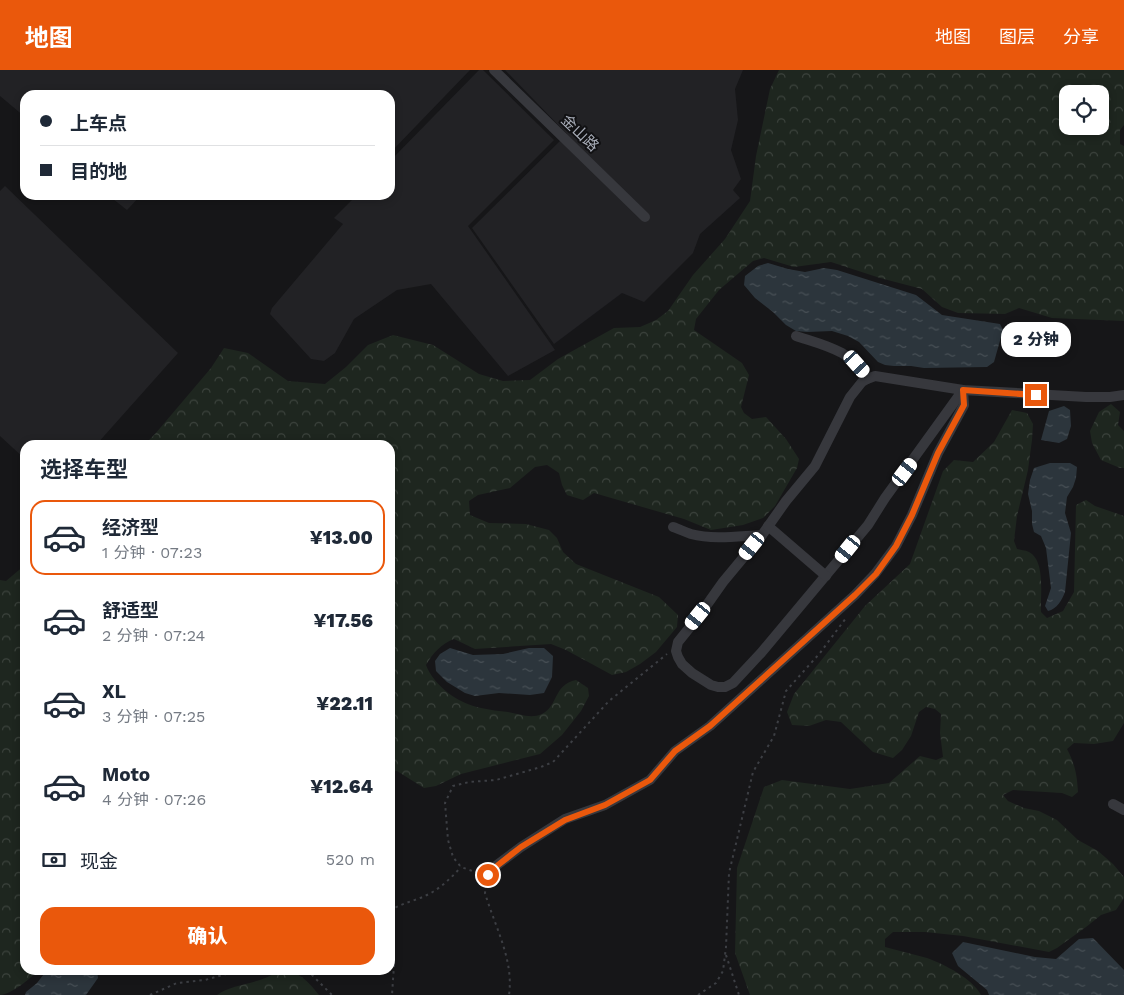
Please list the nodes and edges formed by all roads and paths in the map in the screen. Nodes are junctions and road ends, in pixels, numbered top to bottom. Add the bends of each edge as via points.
1 (494, 70) edge
2 (645, 217) dead end
3 (796, 336) dead end
4 (867, 379) junction
5 (963, 390) junction
6 (1124, 395) edge
7 (672, 526) dead end
8 (765, 531) junction
9 (826, 576) junction
10 (845, 618) dead end
11 (676, 651) junction
12 (1113, 804) dead end
13 (1124, 810) edge
14 (461, 867) junction
15 (488, 875) junction
16 (395, 907) edge
17 (725, 953) junction
18 (222, 975) edge
19 (312, 975) edge
20 (393, 975) edge
21 (150, 995) edge
22 (332, 995) edge
23 (392, 995) edge
24 (509, 995) edge
25 (698, 995) edge
26 (739, 995) edge

1 - 2 street, 金山路
3 - 4 street via 837,349 857,364
4 - 5 street via 875,376
4 - 8 street via 850,397 815,466
5 - 6 street via 1086,397
5 - 9 street via 868,525
5 - 15 street via 964,405 938,453 912,515 876,574 710,726 675,751 650,780 605,805 565,820 521,847
7 - 8 street via 691,534 719,537
8 - 9 street
8 - 11 street via 678,642
9 - 11 street via 733,683 718,687 711,685 682,664
10 - 17 path via 786,691 774,736 753,772 729,873
11 - 14 path via 666,654 609,701 553,762 496,780 453,786 445,803 448,840 453,857
12 - 13 street
14 - 15 path
14 - 16 path via 444,885
15 - 24 path via 485,894 507,958 511,983
17 - 25 path via 723,971 716,983
17 - 26 path
18 - 21 path via 177,983
19 - 22 path
20 - 23 path

